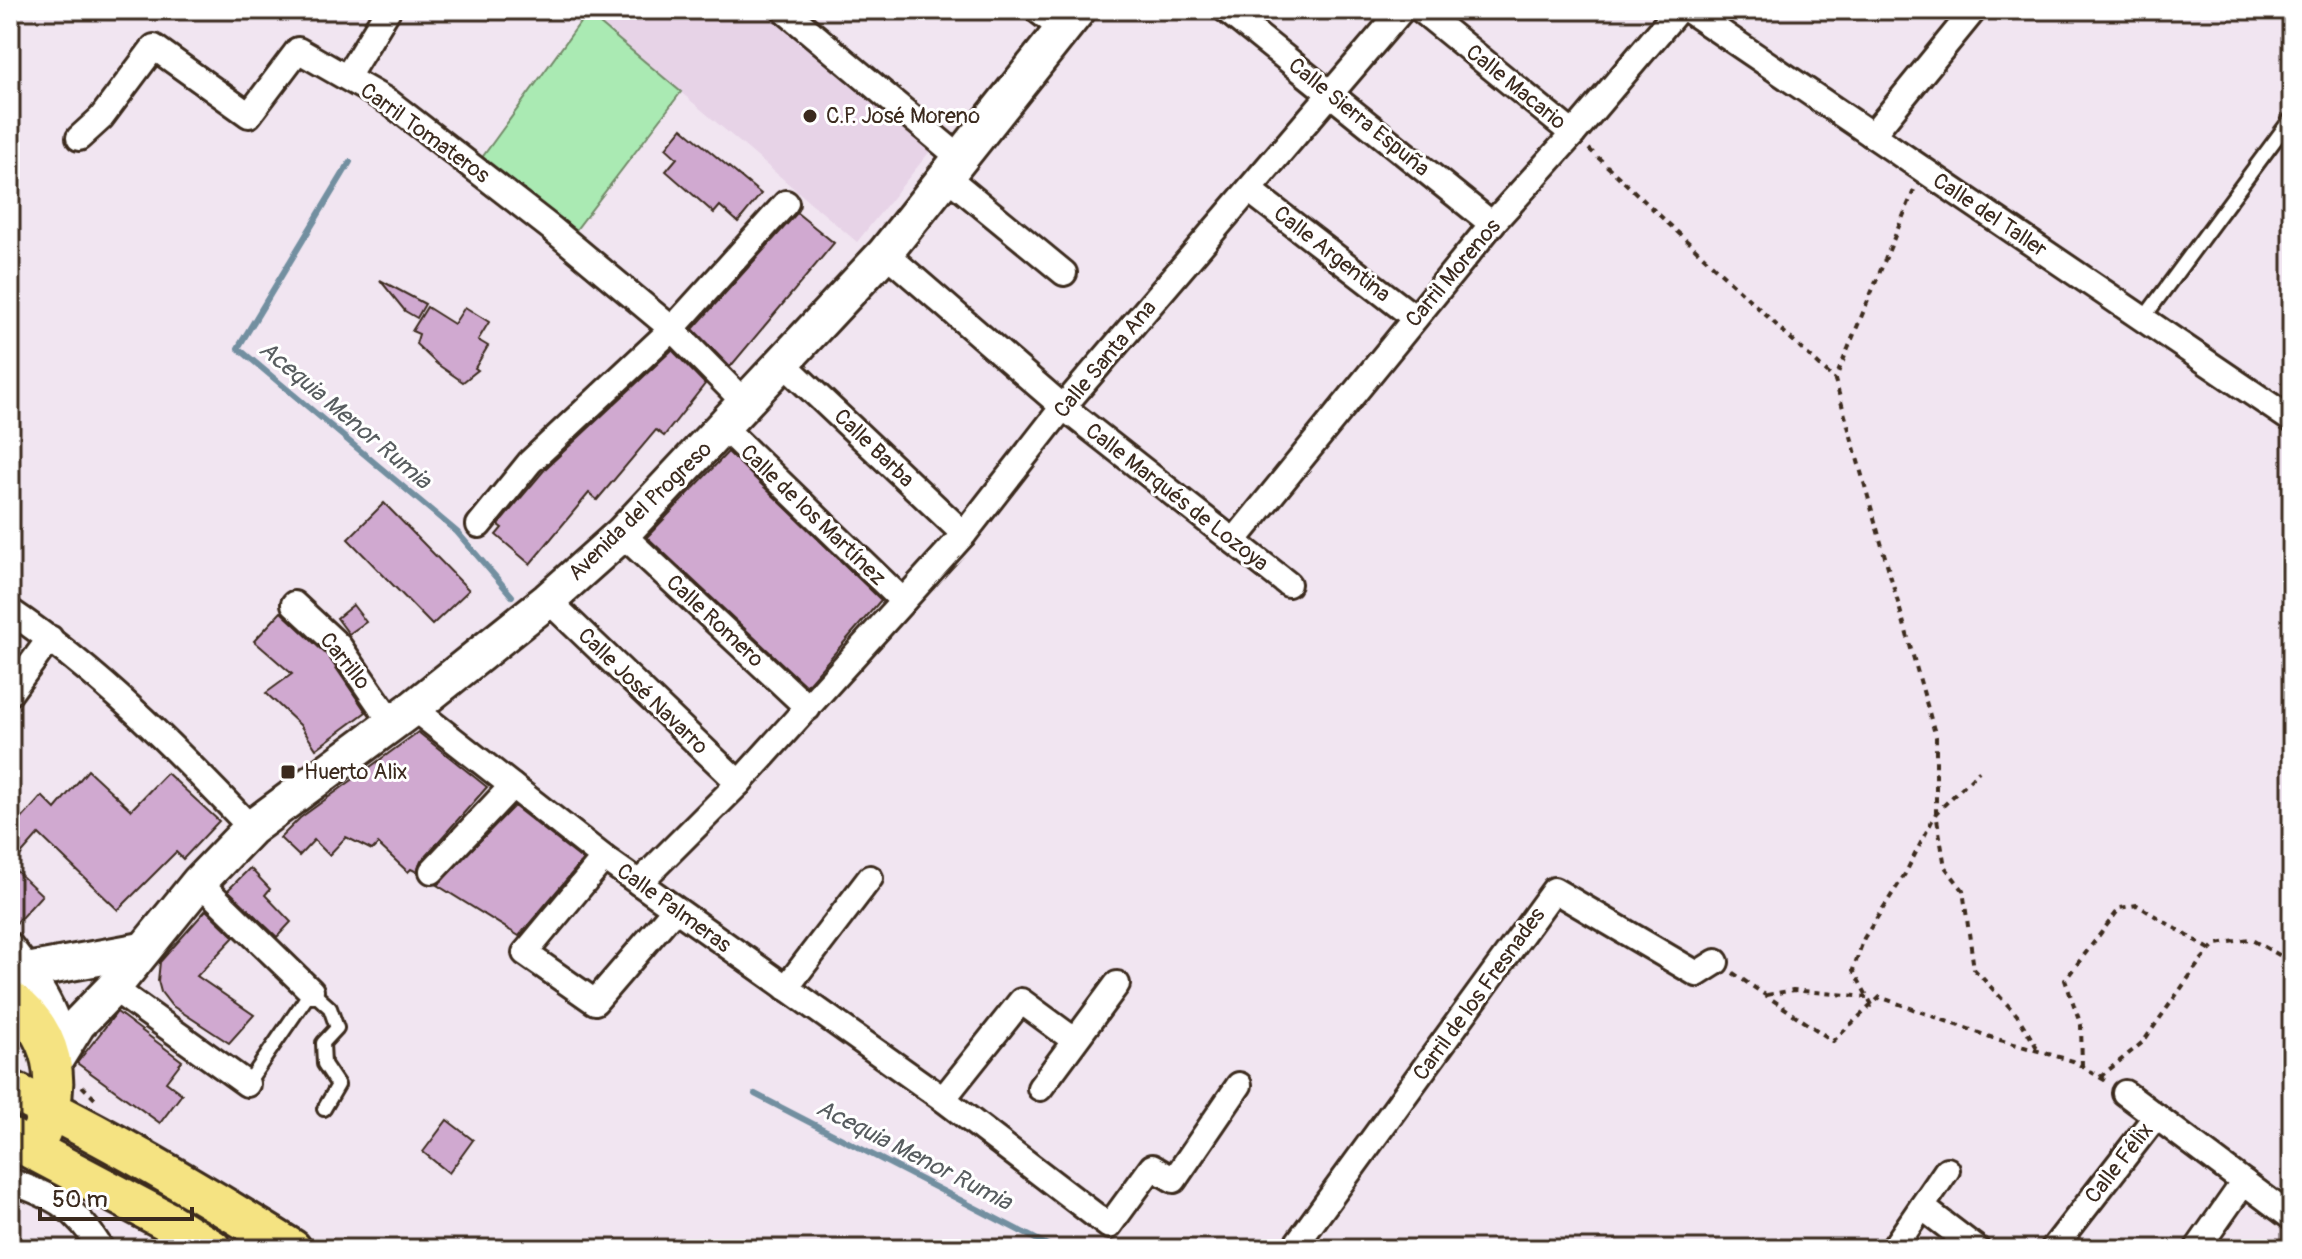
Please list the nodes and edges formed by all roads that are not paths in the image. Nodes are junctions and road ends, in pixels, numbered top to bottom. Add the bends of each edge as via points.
1 (388, 10) edge
2 (784, 10) edge
3 (1226, 10) edge
4 (1402, 10) edge
5 (1421, 10) edge
6 (1678, 10) edge
7 (1688, 10) edge
8 (1974, 10) edge
9 (1059, 16) edge
10 (347, 77) junction
11 (1334, 90) junction
12 (2292, 117) edge
13 (1573, 134) junction
14 (1872, 135) junction
15 (79, 138) dead end
16 (953, 167) junction
17 (1249, 190) junction
18 (786, 203) dead end
19 (1492, 224) junction
20 (885, 253) junction
21 (1064, 273) dead end
22 (1415, 318) junction
23 (2143, 319) junction
24 (672, 329) junction
25 (783, 363) junction
26 (1063, 407) junction
27 (735, 416) junction
28 (2292, 420) edge
29 (479, 525) dead end
30 (622, 534) junction
31 (964, 534) junction
32 (1234, 541) junction
33 (1288, 584) dead end
34 (548, 600) junction
35 (903, 601) junction
36 (294, 604) dead end
37 (10, 611) edge
38 (50, 638) junction
39 (10, 693) edge
40 (808, 708) junction
41 (403, 715) junction
42 (739, 783) junction
43 (512, 786) junction
44 (251, 828) junction
45 (604, 858) junction
46 (432, 871) dead end
47 (870, 878) dead end
48 (199, 882) junction
49 (639, 883) junction
50 (674, 910) junction
51 (142, 950) junction
52 (1716, 962) road end
53 (15, 973) edge
54 (1117, 984) dead end
55 (113, 988) junction
56 (786, 988) junction
57 (309, 989) junction
58 (1074, 1040) junction
59 (64, 1063) junction
60 (247, 1084) joint
61 (1239, 1085) dead end
62 (1040, 1088) dead end
63 (10, 1090) edge
64 (2125, 1093) road end
65 (943, 1099) junction
66 (51, 1109) junction
67 (324, 1109) dead end
68 (2156, 1116) junction
69 (17, 1150) edge
70 (1947, 1170) dead end
71 (10, 1181) edge
72 (2244, 1182) junction
73 (40, 1192) junction
74 (1922, 1207) junction
75 (2292, 1218) edge
76 (101, 1249) edge
77 (212, 1249) edge
78 (292, 1249) edge
79 (1293, 1249) edge
80 (1893, 1249) edge
81 (1977, 1249) edge
82 (2053, 1249) edge
83 (2197, 1249) edge

1 - 10 street
2 - 16 street
3 - 11 street, Calle Sierra Espuña
4 - 11 street, Calle Santa Ana
5 - 13 street, Calle Macario
6 - 13 street, Carril Morenos
7 - 14 street, Calle del Taller
8 - 14 street
9 - 16 main road, Avenida del Progreso
10 - 15 street, Carril Tomateros via 298,50 249,115 154,47 101,118
10 - 24 street, Carril Tomateros via 389,102
11 - 17 street, Calle Santa Ana
11 - 19 street, Calle Sierra Espuña
12 - 23 lane
13 - 19 street, Carril Morenos
14 - 23 street, Calle del Taller
16 - 20 main road, Avenida del Progreso
16 - 21 street
17 - 22 street, Calle Argentina
17 - 26 street, Calle Santa Ana
18 - 24 street
19 - 22 street, Carril Morenos
20 - 25 main road, Avenida del Progreso
20 - 26 street, Calle Marqués de Lozoya
22 - 32 street, Carril Morenos
23 - 28 street, Calle del Taller
24 - 27 street, Carril Tomateros
24 - 29 street via 530,462
25 - 27 main road, Avenida del Progreso
25 - 31 street, Calle Barba
26 - 31 street, Calle Santa Ana
26 - 32 street, Calle Marqués de Lozoya
27 - 30 main road, Avenida del Progreso
27 - 35 street, Calle de los Martínez
30 - 34 main road, Avenida del Progreso
30 - 40 street, Calle Romero
31 - 35 street, Calle Santa Ana
32 - 33 street, Calle Marqués de Lozoya
34 - 41 main road, Avenida del Progreso
34 - 42 street, Calle José Navarro
35 - 40 street, Calle Santa Ana
36 - 41 street, Carrillo
37 - 38 street
38 - 39 street
38 - 44 street via 169,743
40 - 42 street, Calle Santa Ana
41 - 43 street, Calle Palmeras
41 - 44 main road, Avenida del Progreso
42 - 49 street, Calle Santa Ana
43 - 45 street, Calle Palmeras
43 - 46 street
44 - 48 main road, Avenida del Progreso
45 - 49 street, Calle Palmeras
45 - 50 street via 525,953 595,1002
47 - 56 street
48 - 51 main road, Avenida del Progreso
48 - 57 street
49 - 50 street, Calle Palmeras
50 - 56 street, Calle Palmeras
51 - 53 main road
51 - 55 main road, Avenida del Progreso
52 - 79 street, Carril de los Fresnades via 1697,974 1554,890
53 - 59 main road via 32,1020
54 - 58 street
55 - 59 main road, Avenida del Progreso via 88,1011
55 - 60 street
56 - 65 street, Calle Palmeras
57 - 60 lane
57 - 67 lane via 330,1008 337,1028 323,1043 324,1064 338,1085
58 - 62 street
58 - 65 street via 1021,1001
59 - 66 main road
61 - 65 street, Calle Palmeras via 1174,1180 1152,1167 1109,1226
63 - 66 main road
64 - 68 street
66 - 69 main road via 42,1130
66 - 78 main road
68 - 72 street
68 - 82 street, Calle Félix
69 - 73 street
69 - 77 main road via 165,1220
70 - 74 street
71 - 73 street
72 - 75 street
72 - 83 street
73 - 76 street via 79,1217
74 - 80 street
74 - 81 street

